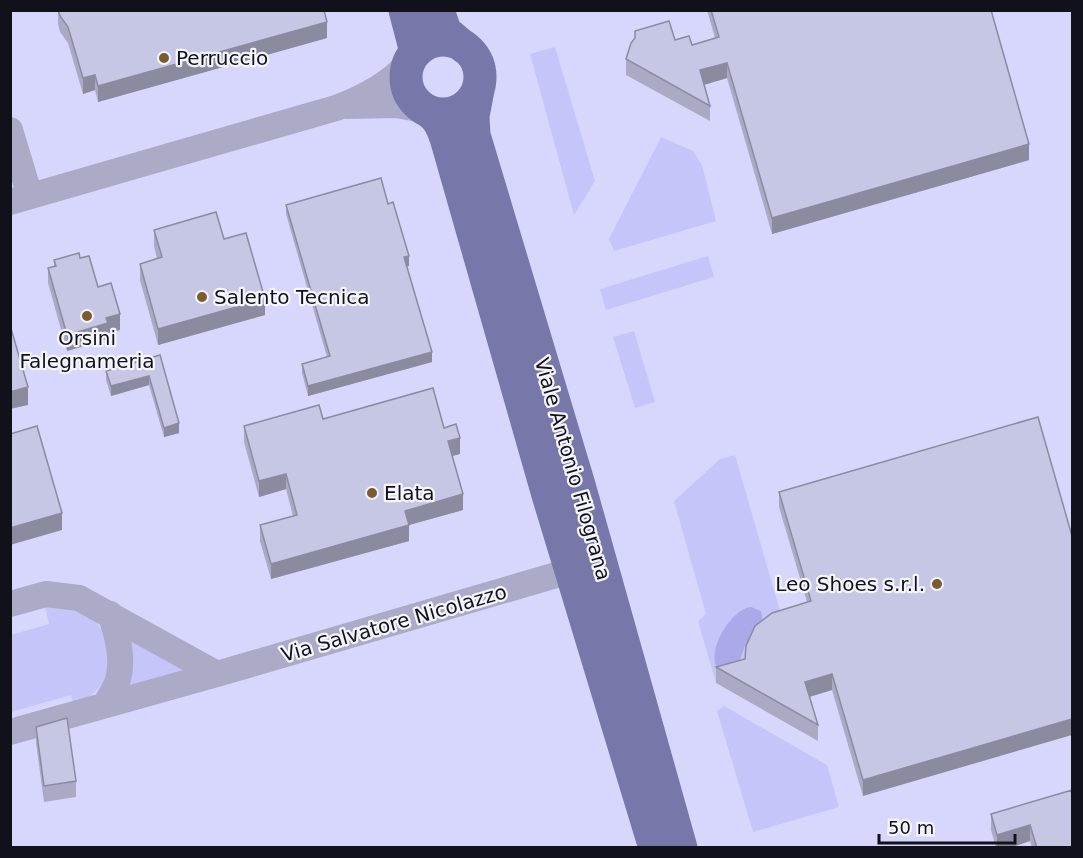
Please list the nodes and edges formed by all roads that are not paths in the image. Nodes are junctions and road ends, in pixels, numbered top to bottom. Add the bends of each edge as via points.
1 (405, 10) edge
2 (438, 10) edge
3 (465, 48) junction
4 (413, 57) junction
5 (478, 90) junction
6 (336, 108) junction
7 (428, 111) junction
8 (10, 130) edge
9 (20, 199) edge
10 (570, 571) junction
11 (10, 604) edge
12 (110, 614) junction
13 (217, 674) junction
14 (105, 705) junction
15 (10, 732) edge
16 (655, 848) edge
17 (681, 848) edge

1 - 4 main road
2 - 3 main road via 445,31
3 - 4 main road via 456,42 435,41 424,45
3 - 5 main road via 478,66
4 - 6 street via 399,74
4 - 7 main road via 406,73 407,85 418,105
5 - 7 main road via 463,108 452,113
5 - 17 main road, Viale Antonio Filograna via 474,135
6 - 7 street via 397,105
6 - 9 street
7 - 10 main road, Viale Antonio Filograna via 441,125 446,138
8 - 9 street
10 - 13 street, Via Salvatore Nicolazzo
10 - 16 main road, Viale Antonio Filograna
11 - 12 street via 46,594 79,598
12 - 13 street
12 - 14 street via 118,634 120,656 118,679
13 - 14 street, Via Salvatore Nicolazzo
14 - 15 street, Via Salvatore Nicolazzo

